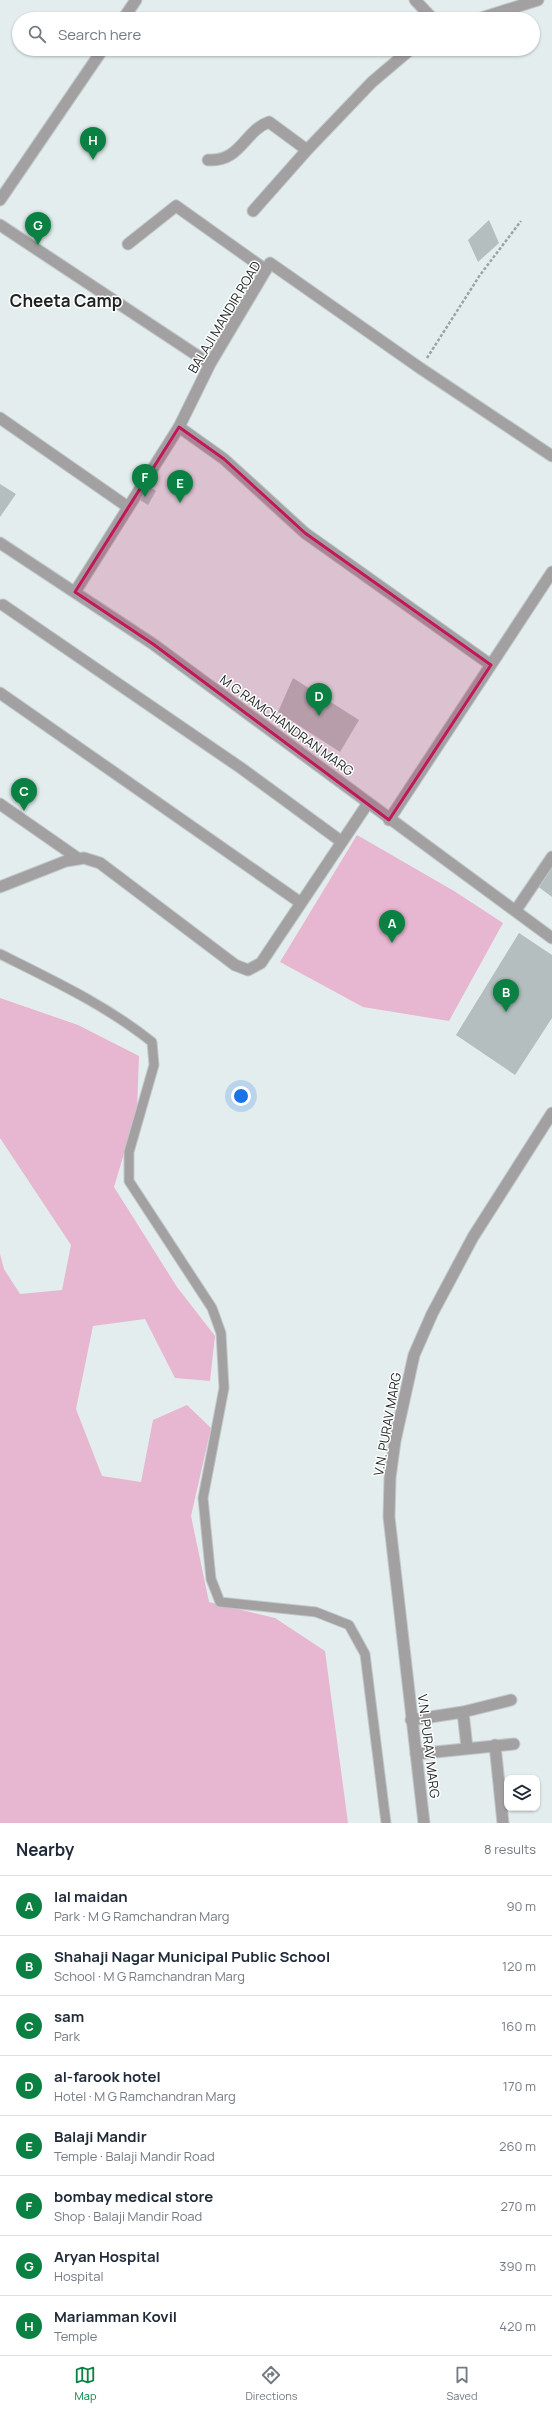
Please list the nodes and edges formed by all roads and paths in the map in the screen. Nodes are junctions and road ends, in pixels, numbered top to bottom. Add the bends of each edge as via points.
1 (136, 0) edge
2 (415, 0) edge
3 (538, 0) edge
4 (128, 12) edge
5 (426, 12) edge
6 (500, 12) edge
7 (98, 56) edge
8 (403, 56) edge
9 (307, 150) junction
10 (208, 160) dead end
11 (0, 200) edge
12 (253, 211) dead end
13 (521, 221) dead end
14 (0, 224) edge
15 (128, 244) dead end
16 (266, 270) junction
17 (210, 364) junction
18 (420, 368) junction
19 (0, 418) edge
20 (179, 427) junction
21 (552, 456) edge
22 (128, 507) junction
23 (0, 543) edge
24 (552, 572) edge
25 (75, 592) junction
26 (3, 605) dead end
27 (491, 665) junction
28 (0, 693) edge
29 (368, 803) junction
30 (0, 804) edge
31 (389, 820) junction
32 (342, 842) junction
33 (552, 857) edge
34 (79, 859) junction
35 (0, 887) edge
36 (301, 903) junction
37 (516, 910) junction
38 (552, 938) edge
39 (0, 954) edge
40 (552, 1113) edge
41 (511, 1700) dead end
42 (463, 1712) junction
43 (411, 1720) junction
44 (514, 1744) dead end
45 (495, 1745) junction
46 (467, 1748) junction
47 (416, 1754) junction
48 (386, 1823) edge
49 (424, 1823) edge
50 (503, 1823) edge

1 - 4 street
2 - 5 street
3 - 6 street
7 - 11 street
8 - 9 street via 372,82
9 - 10 street via 269,122 259,126 228,158
9 - 12 street
13 - 18 path via 480,275
14 - 17 street
15 - 16 street via 176,206
16 - 17 street, BALAJI MANDIR ROAD
16 - 18 street, BALAJI MANDIR ROAD via 270,263
17 - 20 street, BALAJI MANDIR ROAD
18 - 21 street, BALAJI MANDIR ROAD
19 - 22 street
20 - 22 street, BALAJI MANDIR ROAD
20 - 27 street via 224,459 305,534
22 - 25 street, BALAJI MANDIR ROAD
23 - 25 street, M G RAMCHANDRAN MARG
24 - 27 street
25 - 29 street, M G RAMCHANDRAN MARG via 153,644
26 - 32 street via 241,768
27 - 31 street
28 - 36 street
29 - 31 street, M G RAMCHANDRAN MARG
29 - 32 street
30 - 34 street
31 - 37 street, M G RAMCHANDRAN MARG
32 - 36 street
33 - 37 street
34 - 35 street via 66,861
34 - 36 street via 84,858 100,864 235,965 248,970 261,964
37 - 38 street, M G RAMCHANDRAN MARG
39 - 48 lane via 84,996 134,1027 152,1042 154,1065 129,1152 129,1181 212,1308 221,1333 224,1388 203,1498 211,1580 220,1602 316,1612 349,1625 365,1654
40 - 43 street, V.N. PURAV MARG via 473,1237 432,1314 414,1355 395,1441 390,1478 389,1517
41 - 42 street
42 - 43 street
42 - 46 street
43 - 47 street, V.N. PURAV MARG
44 - 45 street
45 - 46 street
45 - 50 street
46 - 47 street
47 - 49 street, V.N. PURAV MARG

